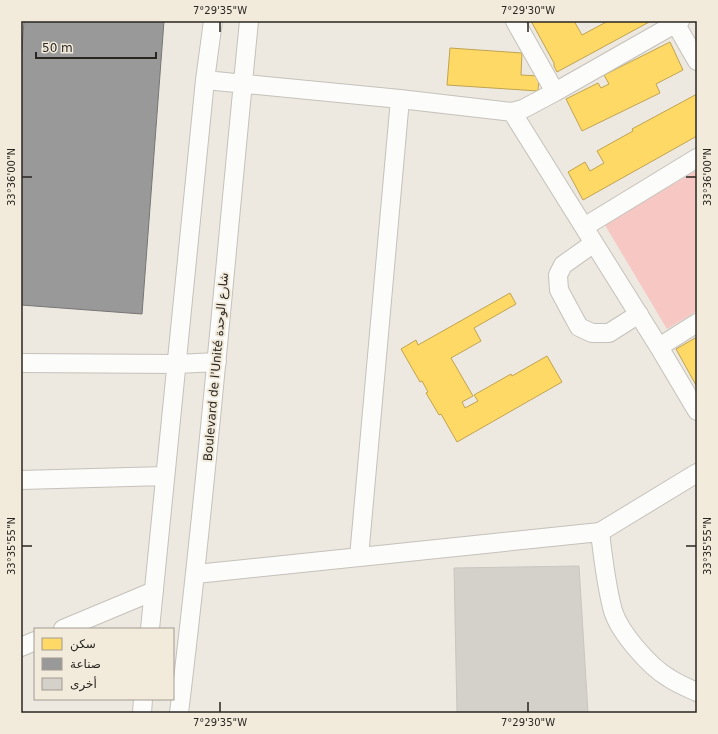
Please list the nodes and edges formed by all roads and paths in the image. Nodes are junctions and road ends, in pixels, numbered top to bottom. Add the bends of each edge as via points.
1 (213, 21) edge
2 (249, 21) edge
3 (514, 21) edge
4 (677, 22) edge
5 (697, 61) edge
6 (205, 80) junction
7 (243, 84) junction
8 (555, 92) junction
9 (400, 99) junction
10 (512, 112) junction
11 (697, 158) edge
12 (584, 227) junction
13 (594, 243) junction
14 (639, 314) junction
15 (697, 323) edge
16 (659, 347) junction
17 (217, 362) junction
18 (21, 363) edge
19 (177, 364) junction
20 (697, 410) edge
21 (697, 473) edge
22 (165, 476) junction
23 (21, 480) edge
24 (600, 532) junction
25 (359, 557) junction
26 (196, 574) junction
27 (154, 591) junction
28 (65, 628) edge
29 (150, 628) edge
30 (34, 641) edge
31 (21, 646) edge
32 (697, 692) edge
33 (143, 700) edge
34 (142, 713) edge
35 (179, 713) edge

1 - 6 street
2 - 7 street, Boulevard de l'Unité شارع الوحدة
3 - 8 street
4 - 5 street
4 - 8 street
6 - 7 street
6 - 19 street
7 - 9 street
7 - 17 street, Boulevard de l'Unité شارع الوحدة
8 - 10 street
9 - 10 street
9 - 25 street
10 - 12 street
11 - 12 street
12 - 13 street
13 - 14 street
13 - 14 street via 563,265 558,275 559,290 579,326 592,333 609,333
14 - 16 street
15 - 16 street
16 - 20 street
17 - 19 street
17 - 26 street, Boulevard de l'Unité شارع الوحدة
18 - 19 street
19 - 22 street
21 - 24 street
22 - 23 street
22 - 27 street
24 - 25 street
24 - 32 street via 614,612 626,635 643,657 669,678
25 - 26 street
26 - 35 street, Boulevard de l'Unité شارع الوحدة
27 - 28 street
27 - 29 street
30 - 31 street
33 - 34 street

